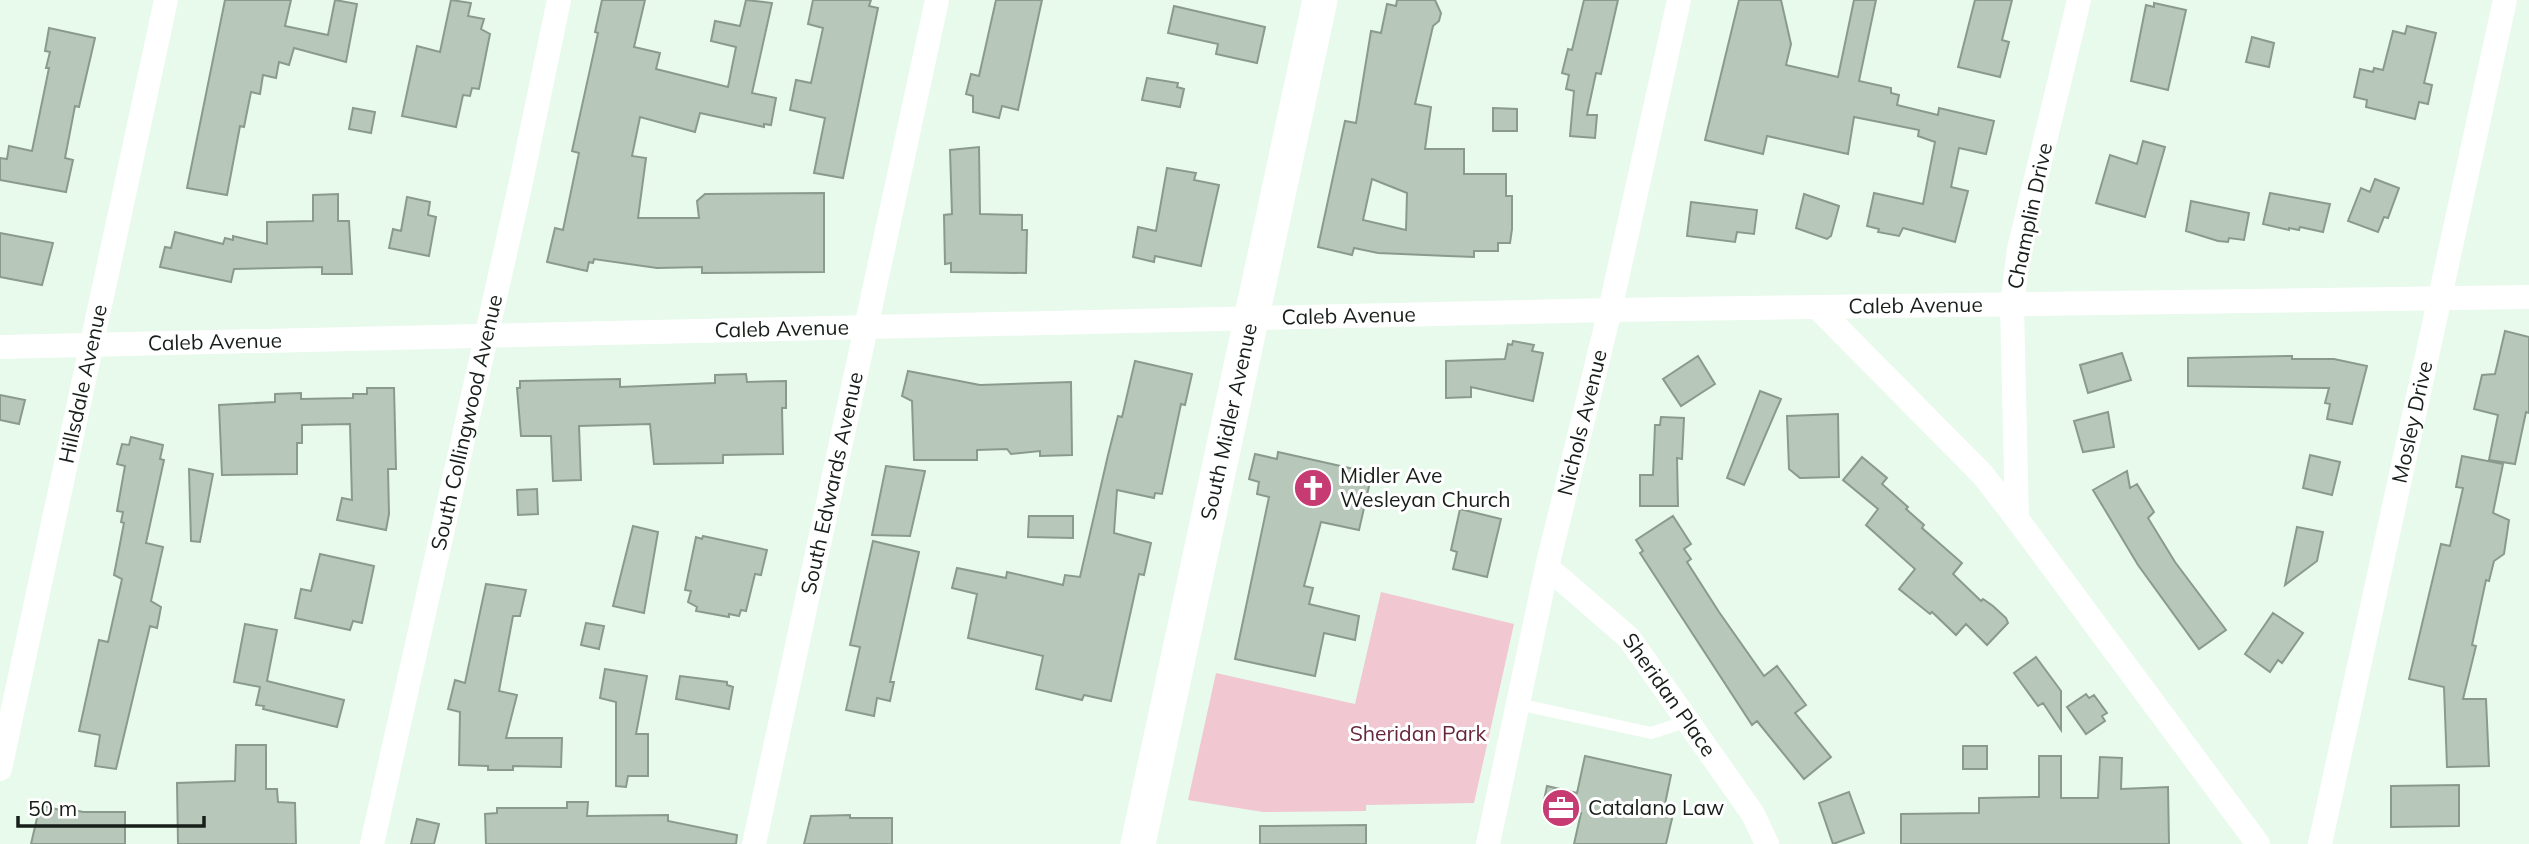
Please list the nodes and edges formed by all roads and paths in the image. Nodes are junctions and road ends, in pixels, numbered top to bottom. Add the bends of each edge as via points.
1 (166, 0) edge
2 (559, 0) edge
3 (937, 0) edge
4 (1320, 0) edge
5 (1679, 0) edge
6 (2079, 0) edge
7 (2505, 0) edge
8 (2529, 297) edge
9 (2437, 300) junction
10 (2011, 306) junction
11 (1818, 308) junction
12 (1610, 310) junction
13 (1252, 318) junction
14 (867, 327) junction
15 (486, 335) junction
16 (90, 344) junction
17 (0, 347) edge
18 (2017, 519) junction
19 (1547, 567) junction
20 (1518, 704) junction
21 (1688, 721) junction
22 (0, 769) edge
23 (372, 844) edge
24 (754, 844) edge
25 (1138, 844) edge
26 (1488, 844) edge
27 (1767, 844) edge
28 (2259, 844) edge
29 (2320, 844) edge

1 - 16 street, Hillsdale Avenue
2 - 15 street, South Collingwood Avenue
3 - 14 street, South Edwards Avenue
4 - 13 main road, South Midler Avenue
5 - 12 street, Nichols Avenue
6 - 10 street, Champlin Drive via 2018,249
7 - 9 street, Mosley Drive
8 - 9 street, Caleb Avenue
9 - 10 street, Caleb Avenue
9 - 29 street, Mosley Drive
10 - 11 street, Caleb Avenue
10 - 18 street, Champlin Drive
11 - 12 street, Caleb Avenue
11 - 18 street via 1983,475
12 - 13 street, Caleb Avenue
12 - 19 street, Nichols Avenue
13 - 14 street, Caleb Avenue
13 - 25 main road, South Midler Avenue
14 - 15 street, Caleb Avenue
14 - 24 street, South Edwards Avenue
15 - 16 street, Caleb Avenue
15 - 23 street, South Collingwood Avenue
16 - 17 street, Caleb Avenue
16 - 22 street, Hillsdale Avenue
18 - 28 street
19 - 20 street, Nichols Avenue
19 - 21 street, Sheridan Place via 1629,638
20 - 21 lane via 1651,733
20 - 26 street, Nichols Avenue
21 - 27 street, Sheridan Place via 1753,814

